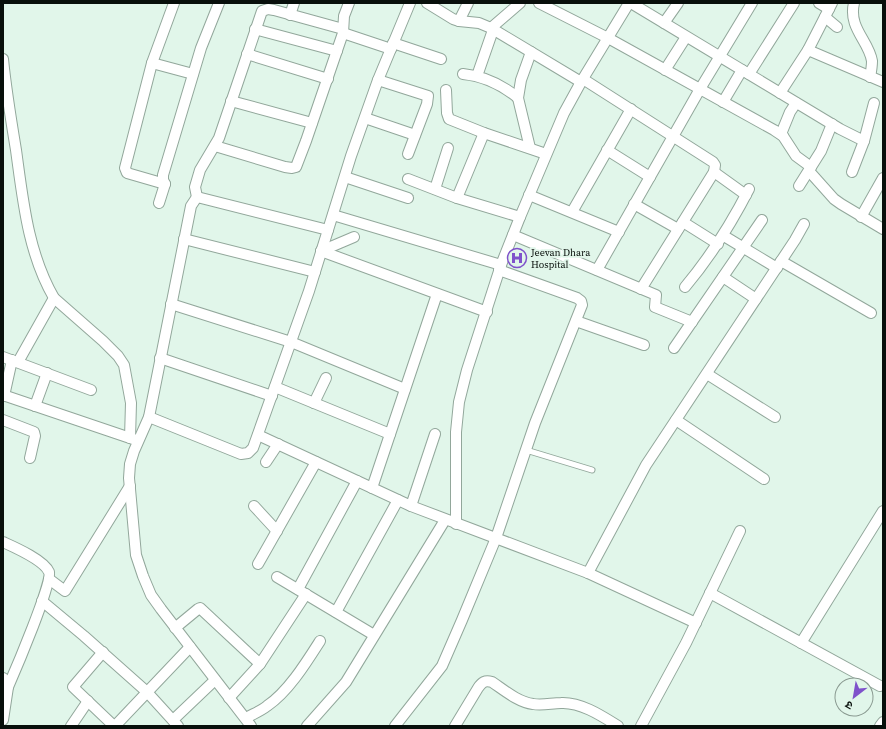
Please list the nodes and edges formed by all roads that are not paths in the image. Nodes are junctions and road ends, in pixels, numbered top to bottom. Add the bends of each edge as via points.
1 (174, 3) edge
2 (219, 3) edge
3 (294, 3) edge
4 (349, 3) edge
5 (410, 3) edge
6 (428, 3) edge
7 (468, 3) edge
8 (520, 3) edge
9 (630, 3) edge
10 (678, 3) edge
11 (752, 3) edge
12 (794, 3) edge
13 (819, 3) edge
14 (854, 3) edge
15 (545, 4) edge
16 (828, 10) edge
17 (290, 15) junction
18 (459, 21) junction
19 (664, 23) junction
20 (837, 27) dead end
21 (492, 29) junction
22 (255, 30) junction
23 (343, 31) junction
24 (686, 36) junction
25 (608, 38) junction
26 (392, 46) junction
27 (808, 50) junction
28 (337, 51) junction
29 (531, 52) junction
30 (247, 54) junction
31 (719, 57) junction
32 (3, 59) edge
33 (441, 59) dead end
34 (152, 63) junction
35 (665, 70) junction
36 (745, 72) junction
37 (194, 74) junction
38 (463, 74) dead end
39 (477, 76) junction
40 (870, 77) junction
41 (328, 79) junction
42 (378, 80) junction
43 (582, 80) junction
44 (883, 82) edge
45 (700, 89) junction
46 (446, 90) dead end
47 (780, 93) junction
48 (518, 98) junction
49 (231, 100) junction
50 (723, 102) junction
51 (796, 102) junction
52 (874, 103) dead end
53 (631, 109) junction
54 (365, 118) junction
55 (312, 123) junction
56 (832, 124) junction
57 (484, 133) junction
58 (415, 135) junction
59 (783, 136) junction
60 (673, 137) junction
61 (864, 141) junction
62 (215, 146) junction
63 (448, 148) dead end
64 (530, 148) junction
65 (608, 150) junction
66 (408, 154) dead end
67 (546, 154) junction
68 (810, 169) junction
69 (714, 172) junction
70 (852, 172) dead end
71 (345, 177) junction
72 (650, 177) junction
73 (883, 178) edge
74 (408, 179) dead end
75 (165, 184) junction
76 (800, 186) dead end
77 (435, 189) junction
78 (529, 195) junction
79 (197, 197) junction
80 (408, 198) dead end
81 (457, 198) junction
82 (159, 204) dead end
83 (634, 204) junction
84 (572, 212) junction
85 (333, 214) junction
86 (520, 217) junction
87 (861, 217) junction
88 (762, 220) dead end
89 (804, 224) dead end
90 (681, 226) junction
91 (883, 229) edge
92 (328, 230) junction
93 (619, 232) junction
94 (513, 234) junction
95 (354, 237) dead end
96 (184, 239) junction
97 (721, 240) junction
98 (743, 248) junction
99 (321, 251) junction
100 (779, 265) junction
101 (500, 268) junction
102 (597, 270) junction
103 (315, 272) junction
104 (723, 277) junction
105 (686, 287) dead end
106 (642, 289) junction
107 (437, 294) junction
108 (54, 298) junction
109 (756, 299) junction
110 (171, 304) junction
111 (487, 312) junction
112 (870, 313) dead end
113 (576, 321) junction
114 (692, 322) junction
115 (290, 342) junction
116 (644, 345) dead end
117 (674, 348) dead end
118 (160, 358) junction
119 (11, 360) edge
120 (47, 373) junction
121 (707, 374) junction
122 (326, 378) dead end
123 (405, 389) junction
124 (91, 390) dead end
125 (274, 391) junction
126 (4, 395) edge
127 (314, 403) junction
128 (35, 406) junction
129 (149, 417) junction
130 (775, 417) dead end
131 (3, 420) edge
132 (676, 420) junction
133 (390, 434) junction
134 (434, 434) dead end
135 (258, 435) junction
136 (134, 439) junction
137 (278, 444) junction
138 (526, 450) junction
139 (30, 458) dead end
140 (266, 462) dead end
141 (316, 462) junction
142 (592, 470) dead end
143 (764, 479) dead end
144 (357, 481) junction
145 (130, 486) junction
146 (372, 488) junction
147 (398, 500) junction
148 (254, 506) dead end
149 (411, 506) junction
150 (883, 511) edge
151 (445, 520) junction
152 (456, 524) junction
153 (277, 531) junction
154 (740, 531) dead end
155 (496, 538) junction
156 (3, 542) edge
157 (258, 564) dead end
158 (588, 573) junction
159 (277, 577) dead end
160 (50, 579) junction
161 (302, 592) junction
162 (710, 593) junction
163 (42, 601) junction
164 (336, 612) junction
165 (696, 623) junction
166 (175, 628) junction
167 (374, 635) junction
168 (320, 641) dead end
169 (801, 643) junction
170 (190, 647) junction
171 (102, 652) junction
172 (260, 664) junction
173 (3, 678) edge
174 (215, 680) junction
175 (880, 686) dead end
176 (8, 687) junction
177 (147, 692) junction
178 (229, 698) junction
179 (88, 701) junction
180 (3, 719) edge
181 (248, 722) edge
182 (883, 722) edge
183 (176, 723) edge
184 (71, 726) edge
185 (115, 726) edge
186 (307, 726) edge
187 (395, 726) edge
188 (455, 726) edge
189 (618, 726) edge
190 (641, 726) edge
191 (880, 726) edge

1 - 34 street
2 - 37 street via 201,48
3 - 17 street
4 - 23 street via 344,16
5 - 26 street
6 - 18 street
7 - 18 street
8 - 21 street
9 - 19 street
9 - 25 street
10 - 19 street
11 - 31 street
12 - 36 street
13 - 16 street
14 - 40 street via 854,19 872,62
15 - 25 street
16 - 20 street
16 - 27 street
17 - 22 street via 264,9
17 - 23 street
18 - 21 street via 479,23
19 - 24 street
21 - 29 street
21 - 39 street
22 - 28 street
22 - 30 street
23 - 26 street
23 - 28 street
24 - 31 street
24 - 35 street
25 - 35 street
25 - 43 street
26 - 33 street
26 - 42 street
27 - 40 street
27 - 47 street
28 - 41 street
29 - 43 street
29 - 48 street via 521,80
30 - 41 street
30 - 49 street
31 - 36 street
31 - 45 street
32 - 108 street via 31,243
34 - 37 street
34 - 75 street via 125,168 127,172
35 - 45 street
36 - 47 street
36 - 50 street
37 - 75 street via 163,175
38 - 39 street
39 - 48 street via 506,88
40 - 44 street
41 - 55 street
42 - 54 street
42 - 58 street via 428,96
43 - 53 street
43 - 67 street
45 - 50 street
45 - 60 street
46 - 57 street via 449,119
47 - 51 street
48 - 64 street
49 - 55 street
49 - 62 street
50 - 59 street
51 - 56 street
51 - 59 street via 781,134
52 - 61 street
53 - 60 street
53 - 65 street
54 - 58 street
54 - 71 street
55 - 62 street via 299,161 296,167 292,168
56 - 61 street
56 - 68 street
57 - 64 street
57 - 81 street
58 - 66 street
59 - 68 street via 796,156
60 - 69 street via 713,162
60 - 72 street
61 - 70 street
62 - 79 street via 200,170 195,187
63 - 77 street
64 - 67 street
65 - 72 street
65 - 84 street
67 - 78 street
68 - 76 street
68 - 87 street via 834,199
69 - 90 street
69 - 97 street via 748,192
71 - 80 street
71 - 85 street
72 - 83 street
73 - 87 street
74 - 77 street
75 - 82 street
77 - 81 street
78 - 84 street
78 - 86 street
79 - 92 street
79 - 96 street via 191,206
81 - 86 street
83 - 90 street
83 - 93 street
84 - 93 street
85 - 92 street
85 - 101 street
86 - 94 street
87 - 91 street
88 - 98 street
89 - 100 street
90 - 97 street
90 - 106 street
92 - 99 street
93 - 102 street
94 - 101 street
94 - 102 street
95 - 99 street
96 - 103 street
96 - 110 street
97 - 98 street
97 - 105 street
98 - 100 street
98 - 104 street
99 - 103 street
99 - 107 street
100 - 109 street
100 - 112 street
101 - 111 street
101 - 113 street via 581,300 582,305
102 - 106 street
103 - 115 street
104 - 109 street
104 - 114 street
106 - 114 street via 656,295 655,307
107 - 111 street
107 - 123 street
108 - 119 street
108 - 136 street via 103,341 124,365
109 - 121 street
110 - 115 street
110 - 118 street
111 - 152 street via 459,402 456,432
113 - 116 street
113 - 138 street
114 - 117 street
115 - 123 street
115 - 125 street
118 - 125 street
118 - 129 street
119 - 120 street
119 - 126 street
120 - 124 street
120 - 128 street
121 - 130 street
121 - 132 street
122 - 127 street
123 - 133 street
125 - 127 street
125 - 135 street
126 - 128 street
127 - 133 street
128 - 136 street
129 - 135 street via 241,454 248,453 253,448
129 - 136 street
131 - 139 street via 34,432
132 - 143 street
132 - 158 street via 646,465
133 - 146 street
134 - 149 street
135 - 137 street
136 - 145 street
137 - 140 street
137 - 141 street
138 - 142 lane
138 - 155 street
141 - 144 street
141 - 153 street
144 - 146 street
144 - 161 street
145 - 160 street via 65,591
145 - 166 street via 136,555 151,594
146 - 147 street
147 - 149 street
147 - 164 street
148 - 153 street
149 - 151 street
150 - 169 street
151 - 152 street
151 - 167 street
152 - 155 street
153 - 157 street
154 - 162 street
155 - 158 street
155 - 187 street via 442,666
156 - 160 street via 46,567
158 - 165 street
159 - 161 street
160 - 163 street
161 - 164 street
161 - 172 street
162 - 165 street
162 - 169 street
163 - 171 street
163 - 176 street
164 - 167 street
165 - 190 street
166 - 170 street
166 - 172 street via 200,608
167 - 186 street via 346,682
168 - 181 street via 277,698
169 - 175 street
170 - 174 street
170 - 177 street
171 - 177 street
171 - 179 street via 73,687
172 - 178 street
173 - 176 street via 8,682
174 - 178 street
174 - 183 street
176 - 180 street
177 - 183 street
177 - 185 street
178 - 181 street
179 - 184 street
179 - 185 street
182 - 191 street
188 - 189 street via 478,688 487,681 525,702 534,705 562,702 583,707

